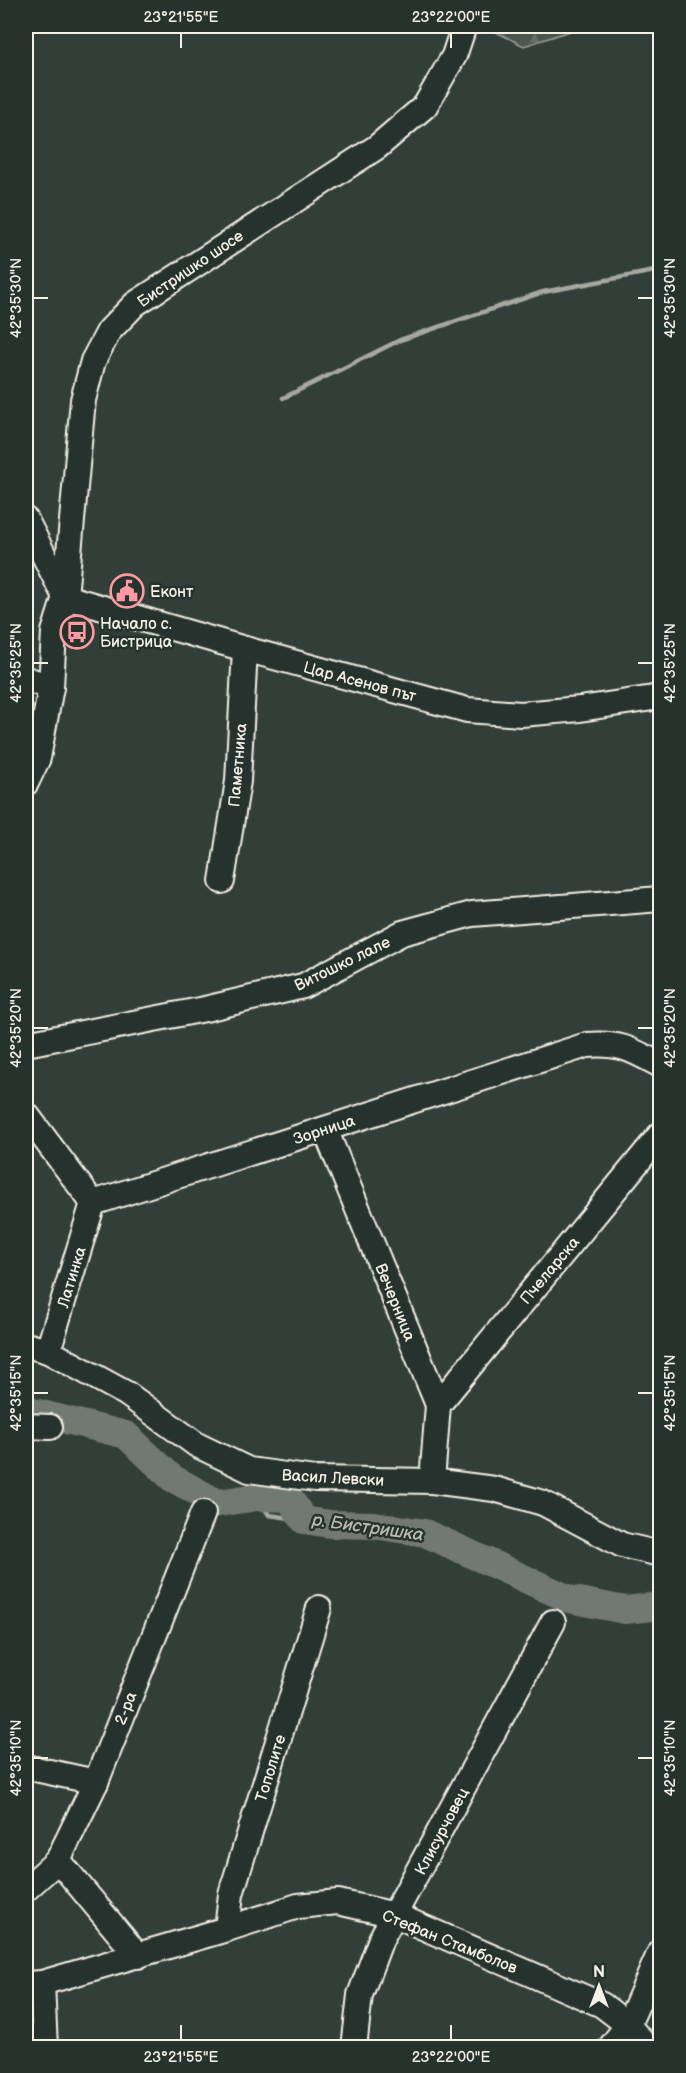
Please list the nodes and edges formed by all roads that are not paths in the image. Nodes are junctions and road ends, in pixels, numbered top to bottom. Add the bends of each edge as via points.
1 (464, 26) edge
2 (26, 520) edge
3 (65, 597) junction
4 (245, 650) junction
5 (26, 679) edge
6 (51, 687) junction
7 (660, 697) edge
8 (26, 783) edge
9 (222, 881) dead end
10 (660, 899) edge
11 (26, 1044) edge
12 (660, 1065) edge
13 (26, 1114) edge
14 (325, 1129) junction
15 (660, 1135) edge
16 (93, 1203) junction
17 (37, 1348) edge
18 (438, 1405) junction
19 (26, 1426) edge
20 (50, 1427) dead end
21 (432, 1481) junction
22 (202, 1513) dead end
23 (660, 1554) edge
24 (319, 1608) dead end
25 (553, 1622) dead end
26 (26, 1767) edge
27 (96, 1782) junction
28 (58, 1860) junction
29 (26, 1889) edge
30 (395, 1916) junction
31 (227, 1929) junction
32 (660, 1952) edge
33 (138, 1956) junction
34 (34, 1984) edge
35 (628, 2025) junction
36 (45, 2048) edge
37 (354, 2048) edge
38 (610, 2048) edge
39 (646, 2048) edge

1 - 3 street, Бистришко шосе via 454,56 425,106 377,147 135,304 109,331 93,361 83,400
2 - 3 street
3 - 4 street, Цар Асенов път
3 - 6 street, Бистришко шосе via 54,632
4 - 7 street, Цар Асенов път via 467,710 521,714
4 - 9 street, Паметника via 238,781
5 - 6 street
6 - 8 street, Бистришко шосе via 38,758
10 - 11 street, Витошко лале via 472,914 402,933 303,986 206,1010
12 - 14 street, Зорница via 628,1048 606,1043 587,1045
13 - 16 street
14 - 16 street, Зорница
14 - 18 street, Вечерница
15 - 18 street, Пчеларска
16 - 17 street, Латинка
17 - 21 street, Васил Левски via 127,1394 196,1445 249,1470 315,1479
18 - 21 street, Вечерница
19 - 20 street
21 - 23 street, Васил Левски via 494,1489 543,1503 622,1545
22 - 27 street, 2-ра
24 - 31 street, Тополите via 231,1894
25 - 30 street, Клисурчовец
26 - 27 street
27 - 28 street, 2-ра
28 - 29 street, 2-ра
28 - 33 street
30 - 31 street, Стефан Стамболов via 338,1902 298,1906
30 - 35 street, Стефан Стамболов via 602,2005
30 - 37 street, Клисурчовец via 381,1939 360,1995
31 - 33 street, Стефан Стамболов
32 - 35 street
33 - 34 street, Стефан Стамболов
34 - 36 street
35 - 38 street
35 - 39 street, Стефан Стамболов

